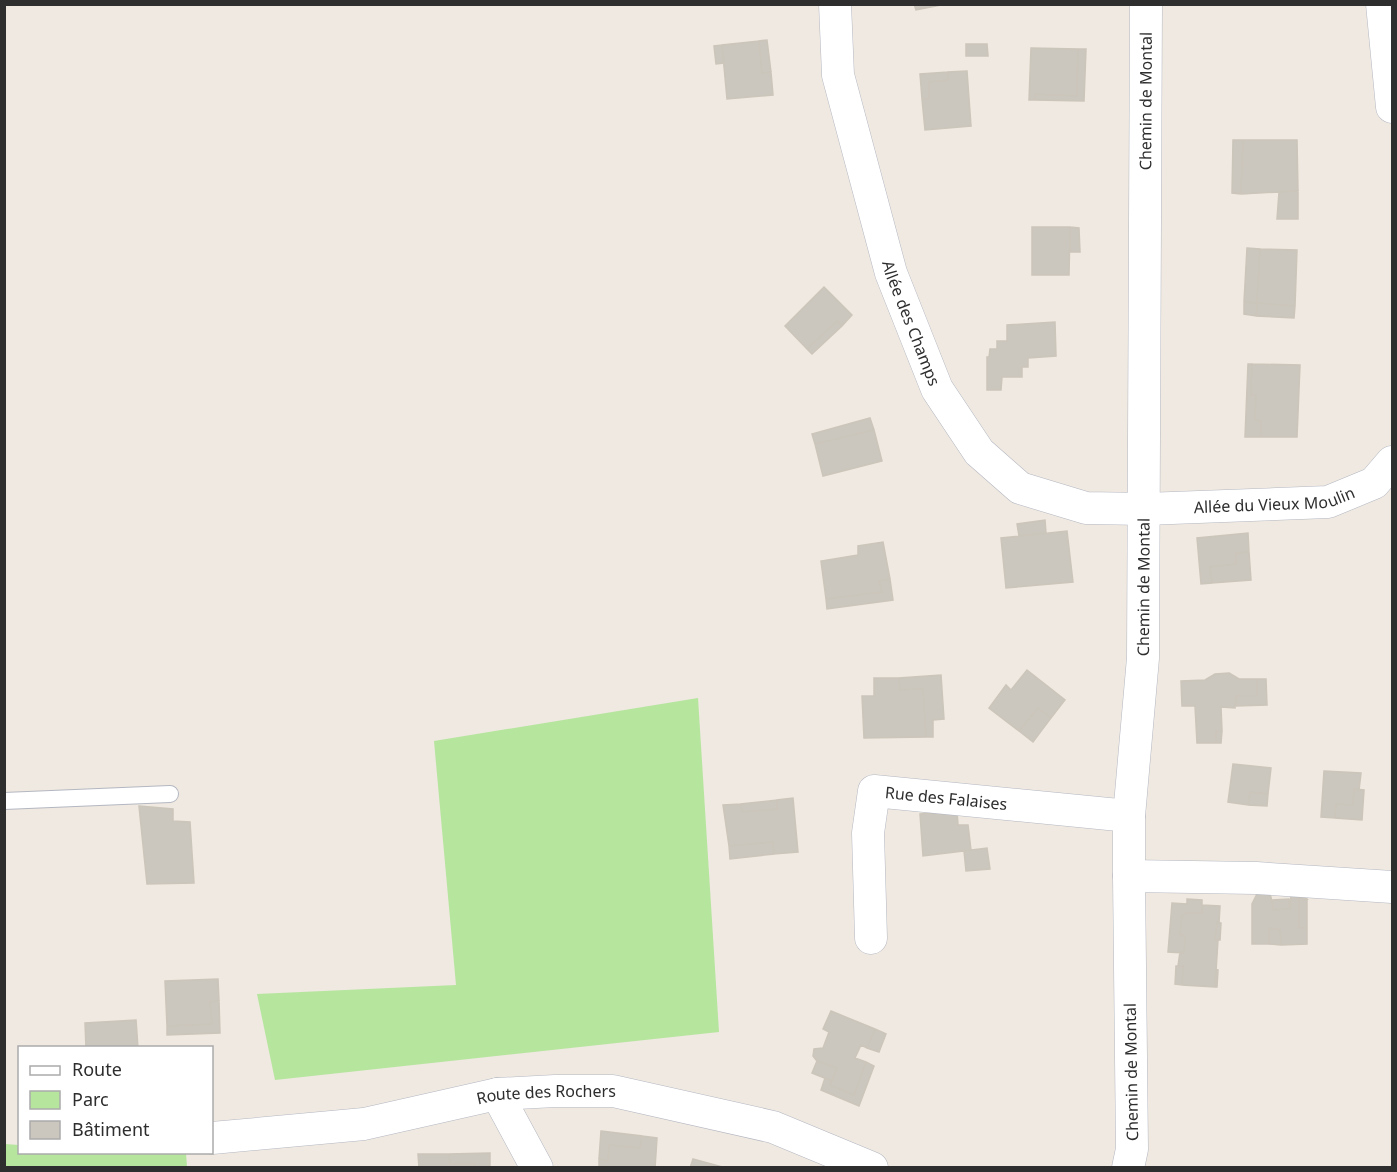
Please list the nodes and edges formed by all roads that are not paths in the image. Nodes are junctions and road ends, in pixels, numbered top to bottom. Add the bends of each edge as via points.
1 (835, 4) edge
2 (1146, 4) edge
3 (1382, 4) edge
4 (1392, 107) edge
5 (1392, 462) edge
6 (1145, 509) junction
7 (170, 794) dead end
8 (4, 801) edge
9 (1130, 816) junction
10 (1129, 876) junction
11 (1392, 887) edge
12 (872, 939) dead end
13 (497, 1094) junction
14 (213, 1138) edge
15 (537, 1167) edge
16 (872, 1167) edge
17 (1128, 1167) edge

1 - 6 street, Allée des Champs via 838,75 861,164 891,273 937,389 979,452 1020,488 1086,508
2 - 6 street, Chemin de Montal
3 - 4 street
5 - 6 street, Allée du Vieux Moulin via 1374,483 1328,502
6 - 9 street, Chemin de Montal via 1143,658
7 - 8 lane
9 - 10 street, Chemin de Montal
9 - 12 street, Rue des Falaises via 874,791 868,833
10 - 11 street via 1256,878
10 - 17 street, Chemin de Montal via 1132,1149
13 - 14 street, Route des Rochers via 364,1124
13 - 15 street
13 - 16 street, Route des Rochers via 613,1091 773,1127

